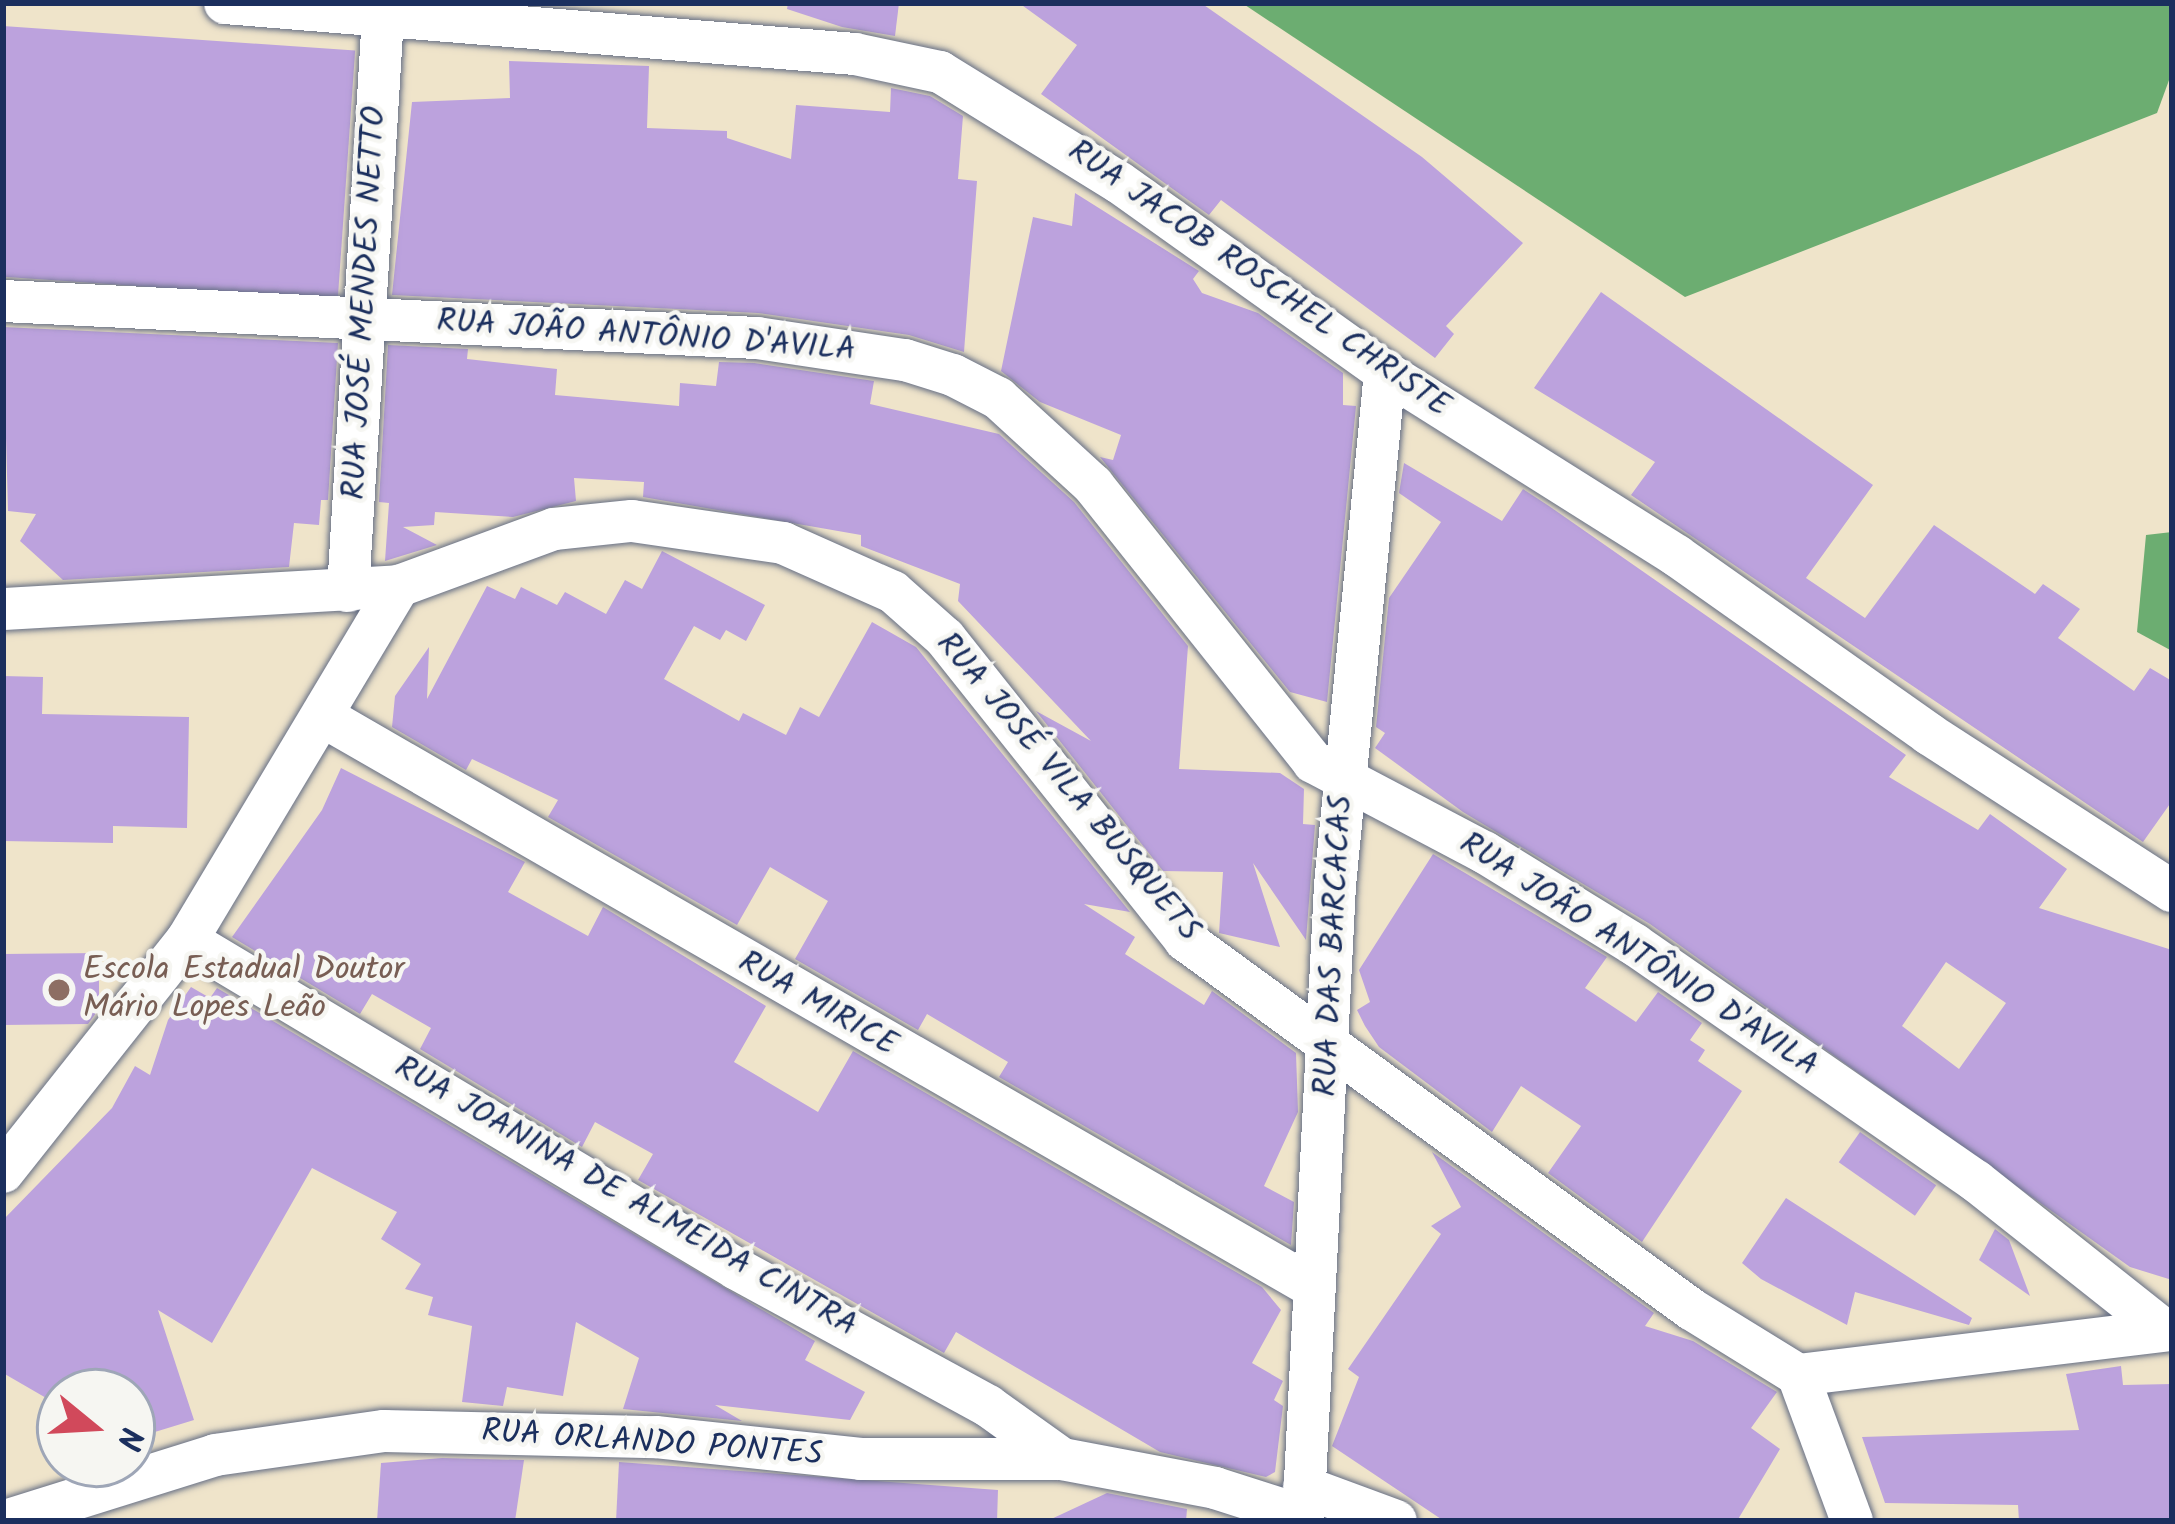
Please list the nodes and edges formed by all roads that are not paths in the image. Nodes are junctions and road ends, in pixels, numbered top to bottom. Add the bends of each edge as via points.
1 (225, 3) edge
2 (383, 15) junction
3 (3, 301) edge
4 (369, 319) junction
5 (1384, 371) junction
6 (398, 586) junction
7 (348, 591) junction
8 (10, 598) edge
9 (324, 717) junction
10 (1344, 778) junction
11 (2172, 891) edge
12 (187, 940) junction
13 (1325, 1039) junction
14 (3, 1172) edge
15 (1313, 1287) junction
16 (2167, 1330) edge
17 (1798, 1375) junction
18 (1062, 1459) junction
19 (1303, 1508) edge
20 (5, 1521) edge
21 (1396, 1521) edge
22 (1852, 1521) edge

1 - 2 street, RUA JACOB ROSCHEL CHRISTE
2 - 4 street, RUA JOSÉ MENDES NETTO
2 - 5 street, RUA JACOB ROSCHEL CHRISTE via 855,54 940,72 1120,183
3 - 4 street, RUA JOÃO ANTÔNIO D'AVILA
4 - 7 street, RUA JOSÉ MENDES NETTO
4 - 10 street, RUA JOÃO ANTÔNIO D'AVILA via 757,338 905,359 953,375 998,398 1054,444 1313,762
5 - 10 street, RUA DAS BARCACAS
5 - 11 street, RUA JACOB ROSCHEL CHRISTE via 1677,556 1929,734
6 - 7 street, RUA JOSÉ VILA BUSQUETS
6 - 9 street
6 - 13 street, RUA JOSÉ VILA BUSQUETS via 554,529 632,521 783,543 841,562 893,592 945,638 1185,940
7 - 8 street, RUA JOSÉ VILA BUSQUETS
9 - 12 street
9 - 15 street, RUA MIRICE
10 - 13 street, RUA DAS BARCACAS
10 - 16 street, RUA JOÃO ANTÔNIO D'AVILA via 1635,945 1976,1181
12 - 14 street
12 - 18 street, RUA JOANINA DE ALMEIDA CINTRA via 737,1269 988,1406
13 - 15 street, RUA DAS BARCACAS
13 - 17 street, RUA JOSÉ VILA BUSQUETS via 1690,1309
15 - 19 street, RUA DAS BARCACAS
16 - 17 street
17 - 22 street
18 - 19 street, RUA ORLANDO PONTES
18 - 20 street, RUA ORLANDO PONTES via 861,1459 656,1437 348,1432 215,1455
19 - 21 street, RUA ORLANDO PONTES

